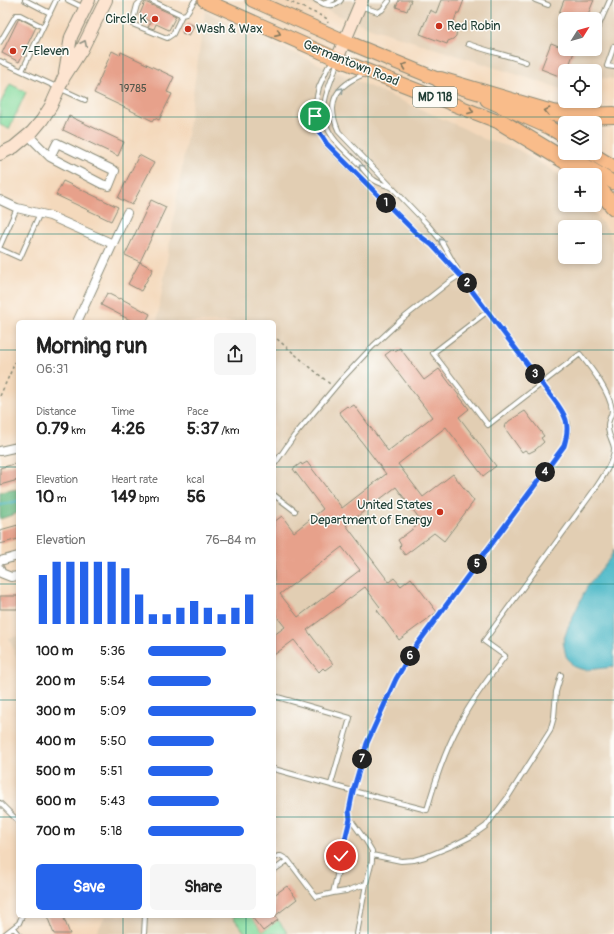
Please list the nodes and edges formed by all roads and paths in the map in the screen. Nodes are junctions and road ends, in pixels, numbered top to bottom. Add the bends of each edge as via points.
1 (25, 0) edge
2 (56, 0) edge
3 (68, 0) edge
4 (106, 0) edge
5 (142, 0) edge
6 (150, 0) edge
7 (195, 0) edge
8 (204, 0) edge
9 (252, 0) edge
10 (286, 0) edge
11 (316, 0) edge
12 (329, 0) edge
13 (333, 0) edge
14 (341, 0) edge
15 (535, 0) edge
16 (610, 0) edge
17 (389, 1) dead end
18 (361, 3) edge
19 (87, 4) edge
20 (324, 4) junction
21 (548, 5) dead end
22 (50, 13) junction
23 (182, 15) junction
24 (602, 18) edge
25 (332, 25) dead end
26 (43, 27) junction
27 (345, 41) junction
28 (0, 42) edge
29 (468, 44) dead end
30 (614, 46) edge
31 (337, 59) junction
32 (0, 61) edge
33 (526, 62) dead end
34 (614, 67) edge
35 (22, 71) junction
36 (369, 72) junction
37 (64, 77) junction
38 (440, 80) junction
39 (59, 88) junction
40 (85, 100) dead end
41 (614, 115) edge
42 (501, 122) junction
43 (558, 133) edge
44 (28, 136) junction
45 (558, 149) edge
46 (0, 154) edge
47 (50, 156) junction
48 (577, 160) edge
49 (602, 160) edge
50 (614, 167) edge
51 (575, 168) edge
52 (614, 184) edge
53 (393, 188) junction
54 (602, 192) edge
55 (0, 200) edge
56 (614, 207) edge
57 (17, 208) junction
58 (40, 213) junction
59 (127, 213) dead end
60 (113, 244) junction
61 (0, 248) edge
62 (460, 275) junction
63 (488, 311) junction
64 (78, 320) edge
65 (277, 339) dead end
66 (16, 360) edge
67 (542, 384) junction
68 (335, 388) junction
69 (0, 396) edge
70 (16, 448) edge
71 (0, 452) edge
72 (276, 462) edge
73 (276, 497) edge
74 (295, 511) dead end
75 (16, 557) edge
76 (0, 561) edge
77 (0, 569) edge
78 (16, 576) edge
79 (561, 675) dead end
80 (276, 697) edge
81 (276, 770) edge
82 (330, 784) junction
83 (353, 791) junction
84 (0, 803) edge
85 (16, 819) edge
86 (350, 819) junction
87 (372, 855) junction
88 (276, 858) edge
89 (288, 860) junction
90 (276, 869) edge
91 (366, 884) junction
92 (333, 893) junction
93 (21, 918) edge
94 (145, 918) edge
95 (14, 928) junction
96 (5, 934) edge
97 (19, 934) edge
98 (144, 934) edge
99 (357, 934) edge

1 - 22 lane
2 - 22 lane
3 - 19 lane
37 -> 4 street via 82,49
5 - 23 lane via 137,5 132,24 167,38 173,34
6 - 23 lane
7 - 23 lane via 190,10
8 -> 31 main road, Germantown Road / MD 118
9 - 27 main road, Germantown Road / MD 118
10 - 25 path via 326,18
11 - 20 lane
12 - 20 lane
13 - 20 lane
14 - 20 lane via 332,6
15 - 21 lane
16 - 24 lane
17 - 18 lane via 378,12
18 - 27 street
19 - 37 street via 71,37
22 - 26 lane
26 - 28 lane via 16,15
26 - 35 lane
27 - 31 street
38 -> 27 main road, Germantown Road / MD 118
29 - 33 lane via 487,52
30 - 34 lane via 607,66
31 - 36 main road, Germantown Road / MD 118
53 -> 31 lane via 374,180 326,127 324,104
31 - 62 lane via 328,67 319,87 315,116 318,130 345,163
32 - 35 lane
35 - 39 lane
36 -> 42 main road, Germantown Road / MD 118
53 -> 36 lane via 339,132 332,113 334,101 342,87
37 - 39 street
41 -> 38 highway via 579,116 552,113
38 - 43 main road, Germantown Road / MD 118
39 - 40 lane
39 - 44 street via 42,120
42 - 45 main road, Germantown Road / MD 118
42 - 51 highway
44 - 46 street
44 - 47 street
47 - 47 street via 109,186 115,171 57,143
48 - 52 main road, Germantown Road / MD 118
49 - 50 main road
62 -> 53 lane via 442,242
54 - 56 highway
55 - 57 street
57 - 58 street
57 - 61 lane
58 - 60 street
58 - 61 lane via 20,258
59 - 60 street
60 - 64 street
62 - 63 lane
62 - 68 lane via 388,331
63 - 67 lane
63 - 67 lane via 433,353 488,425
65 - 68 path
66 - 69 path
67 - 83 lane via 568,423 564,446 413,650 396,679 370,736
67 - 83 lane via 580,354 595,374 612,410 607,426 614,448 607,469 484,641 505,656 459,724 427,810
68 - 72 lane via 294,436
70 - 71 street
73 - 74 lane
75 - 76 street
77 - 78 street via 2,573
79 - 87 lane via 550,731 508,797 486,826 452,846 414,860 401,861
80 - 82 lane via 350,718
81 - 82 lane
82 - 83 lane
83 - 86 lane
84 - 85 lane
86 - 87 lane via 366,841
86 - 92 lane
87 - 91 lane
88 - 89 lane via 282,856
89 - 90 lane
89 - 92 lane via 316,897
91 - 92 lane
91 - 99 lane
93 - 95 lane
94 - 98 lane
95 - 96 lane
95 - 97 lane

